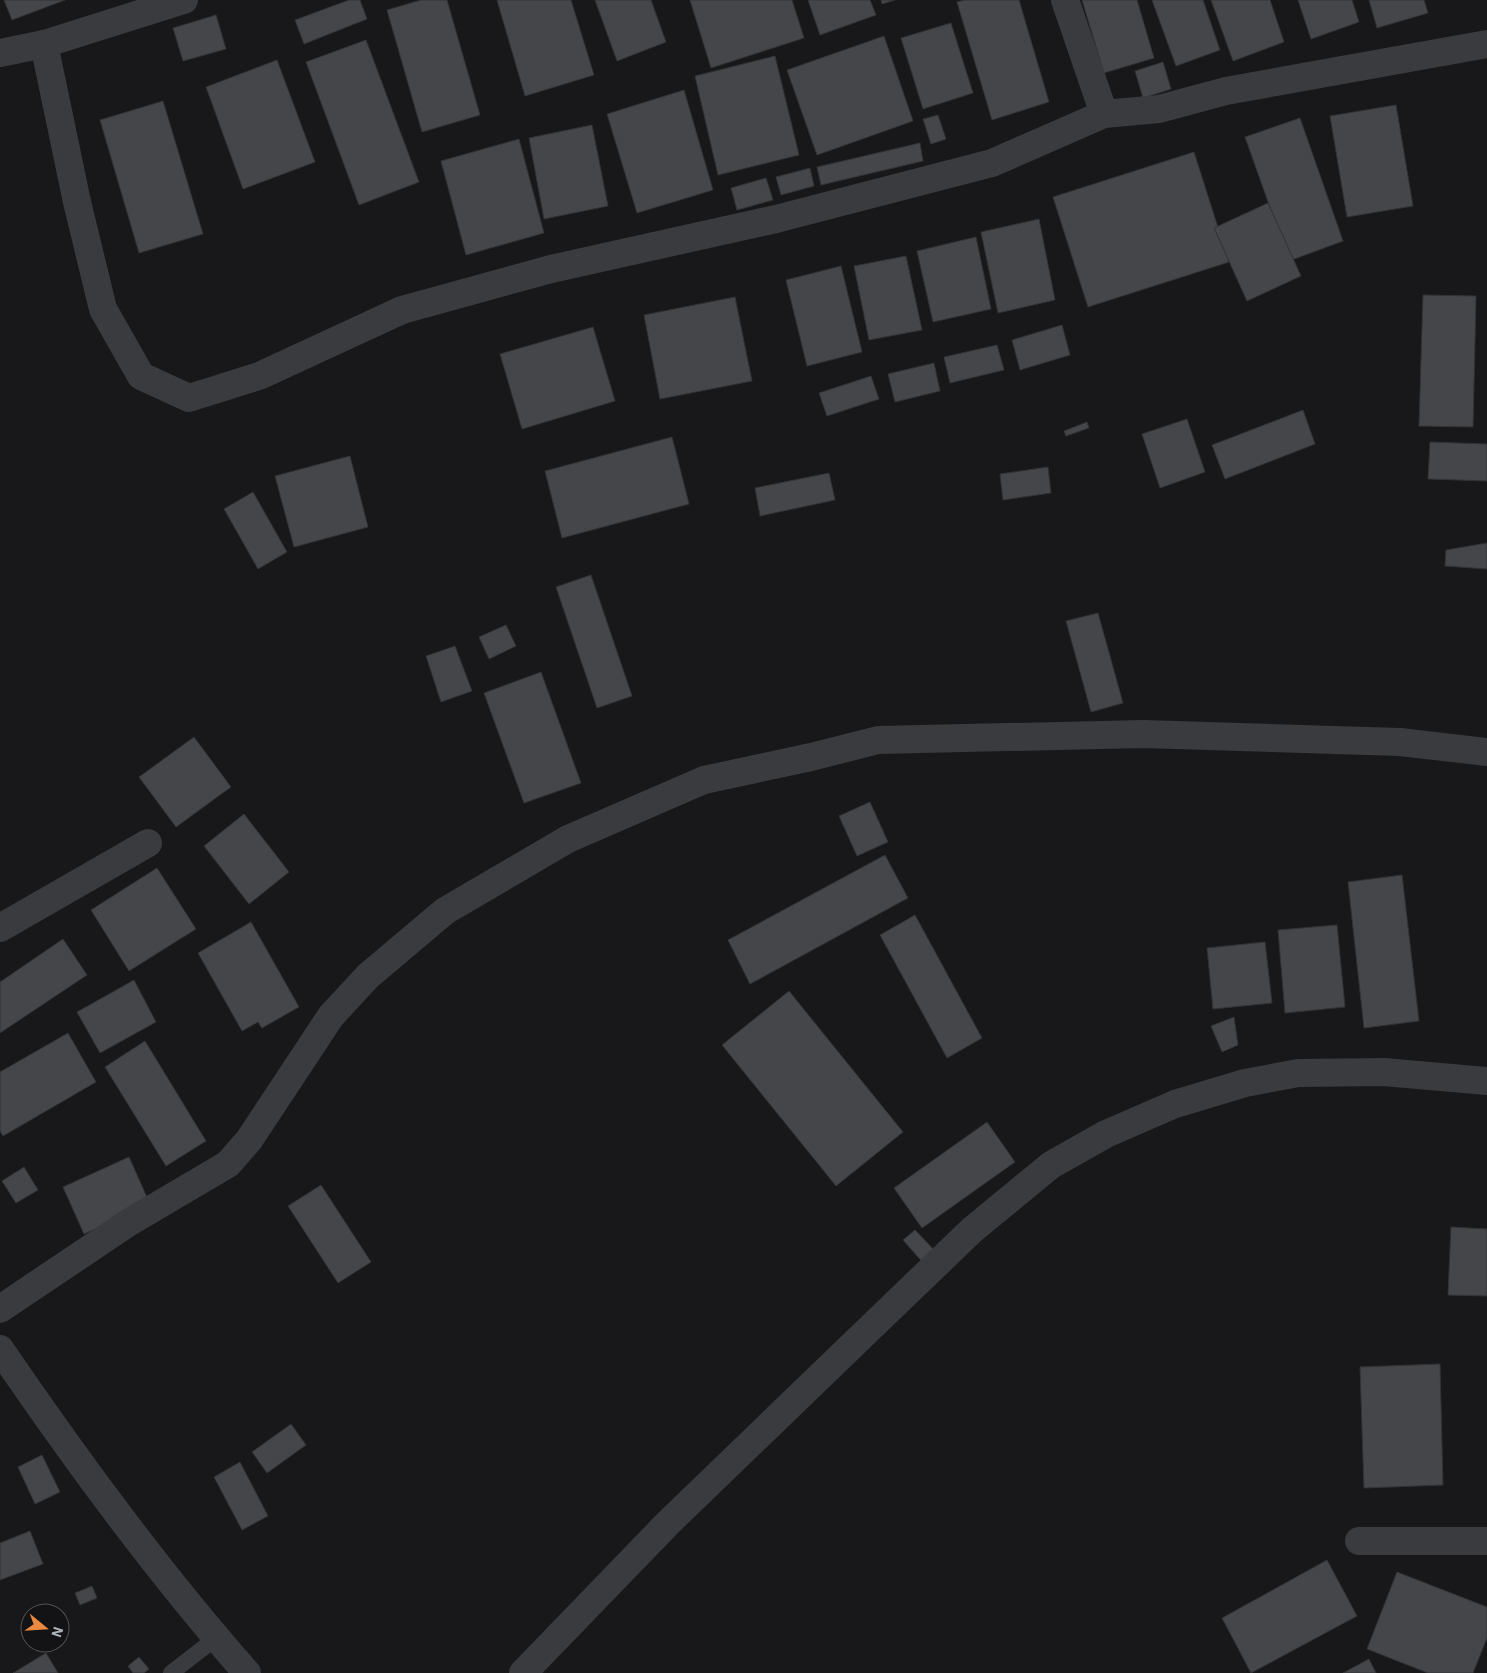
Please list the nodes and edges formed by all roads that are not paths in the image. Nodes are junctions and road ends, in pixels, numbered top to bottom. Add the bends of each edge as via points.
1 (184, 0) edge
2 (1065, 0) edge
3 (44, 44) junction
4 (1487, 44) edge
5 (0, 53) edge
6 (1104, 114) junction
7 (1487, 752) edge
8 (148, 843) dead end
9 (0, 928) edge
10 (1487, 1080) edge
11 (0, 1310) edge
12 (0, 1350) edge
13 (1359, 1541) dead end
14 (1487, 1541) edge
15 (216, 1638) junction
16 (171, 1673) edge
17 (247, 1673) edge
18 (523, 1673) edge

1 - 3 street
2 - 6 street
3 - 5 street
3 - 6 street via 103,309 141,376 189,398 258,376 402,310 551,269 776,219 992,163
4 - 6 street via 1226,91 1159,109
7 - 11 street via 1400,742 1164,734 878,740 704,780 568,840 445,911 368,976 331,1016 249,1140 228,1164 128,1223
8 - 9 street
10 - 18 street via 1384,1072 1298,1073 1245,1083 1175,1104 1106,1134 1051,1165 972,1230 668,1523
12 - 15 street via 150,1558
13 - 14 street
15 - 16 lane
15 - 17 street

